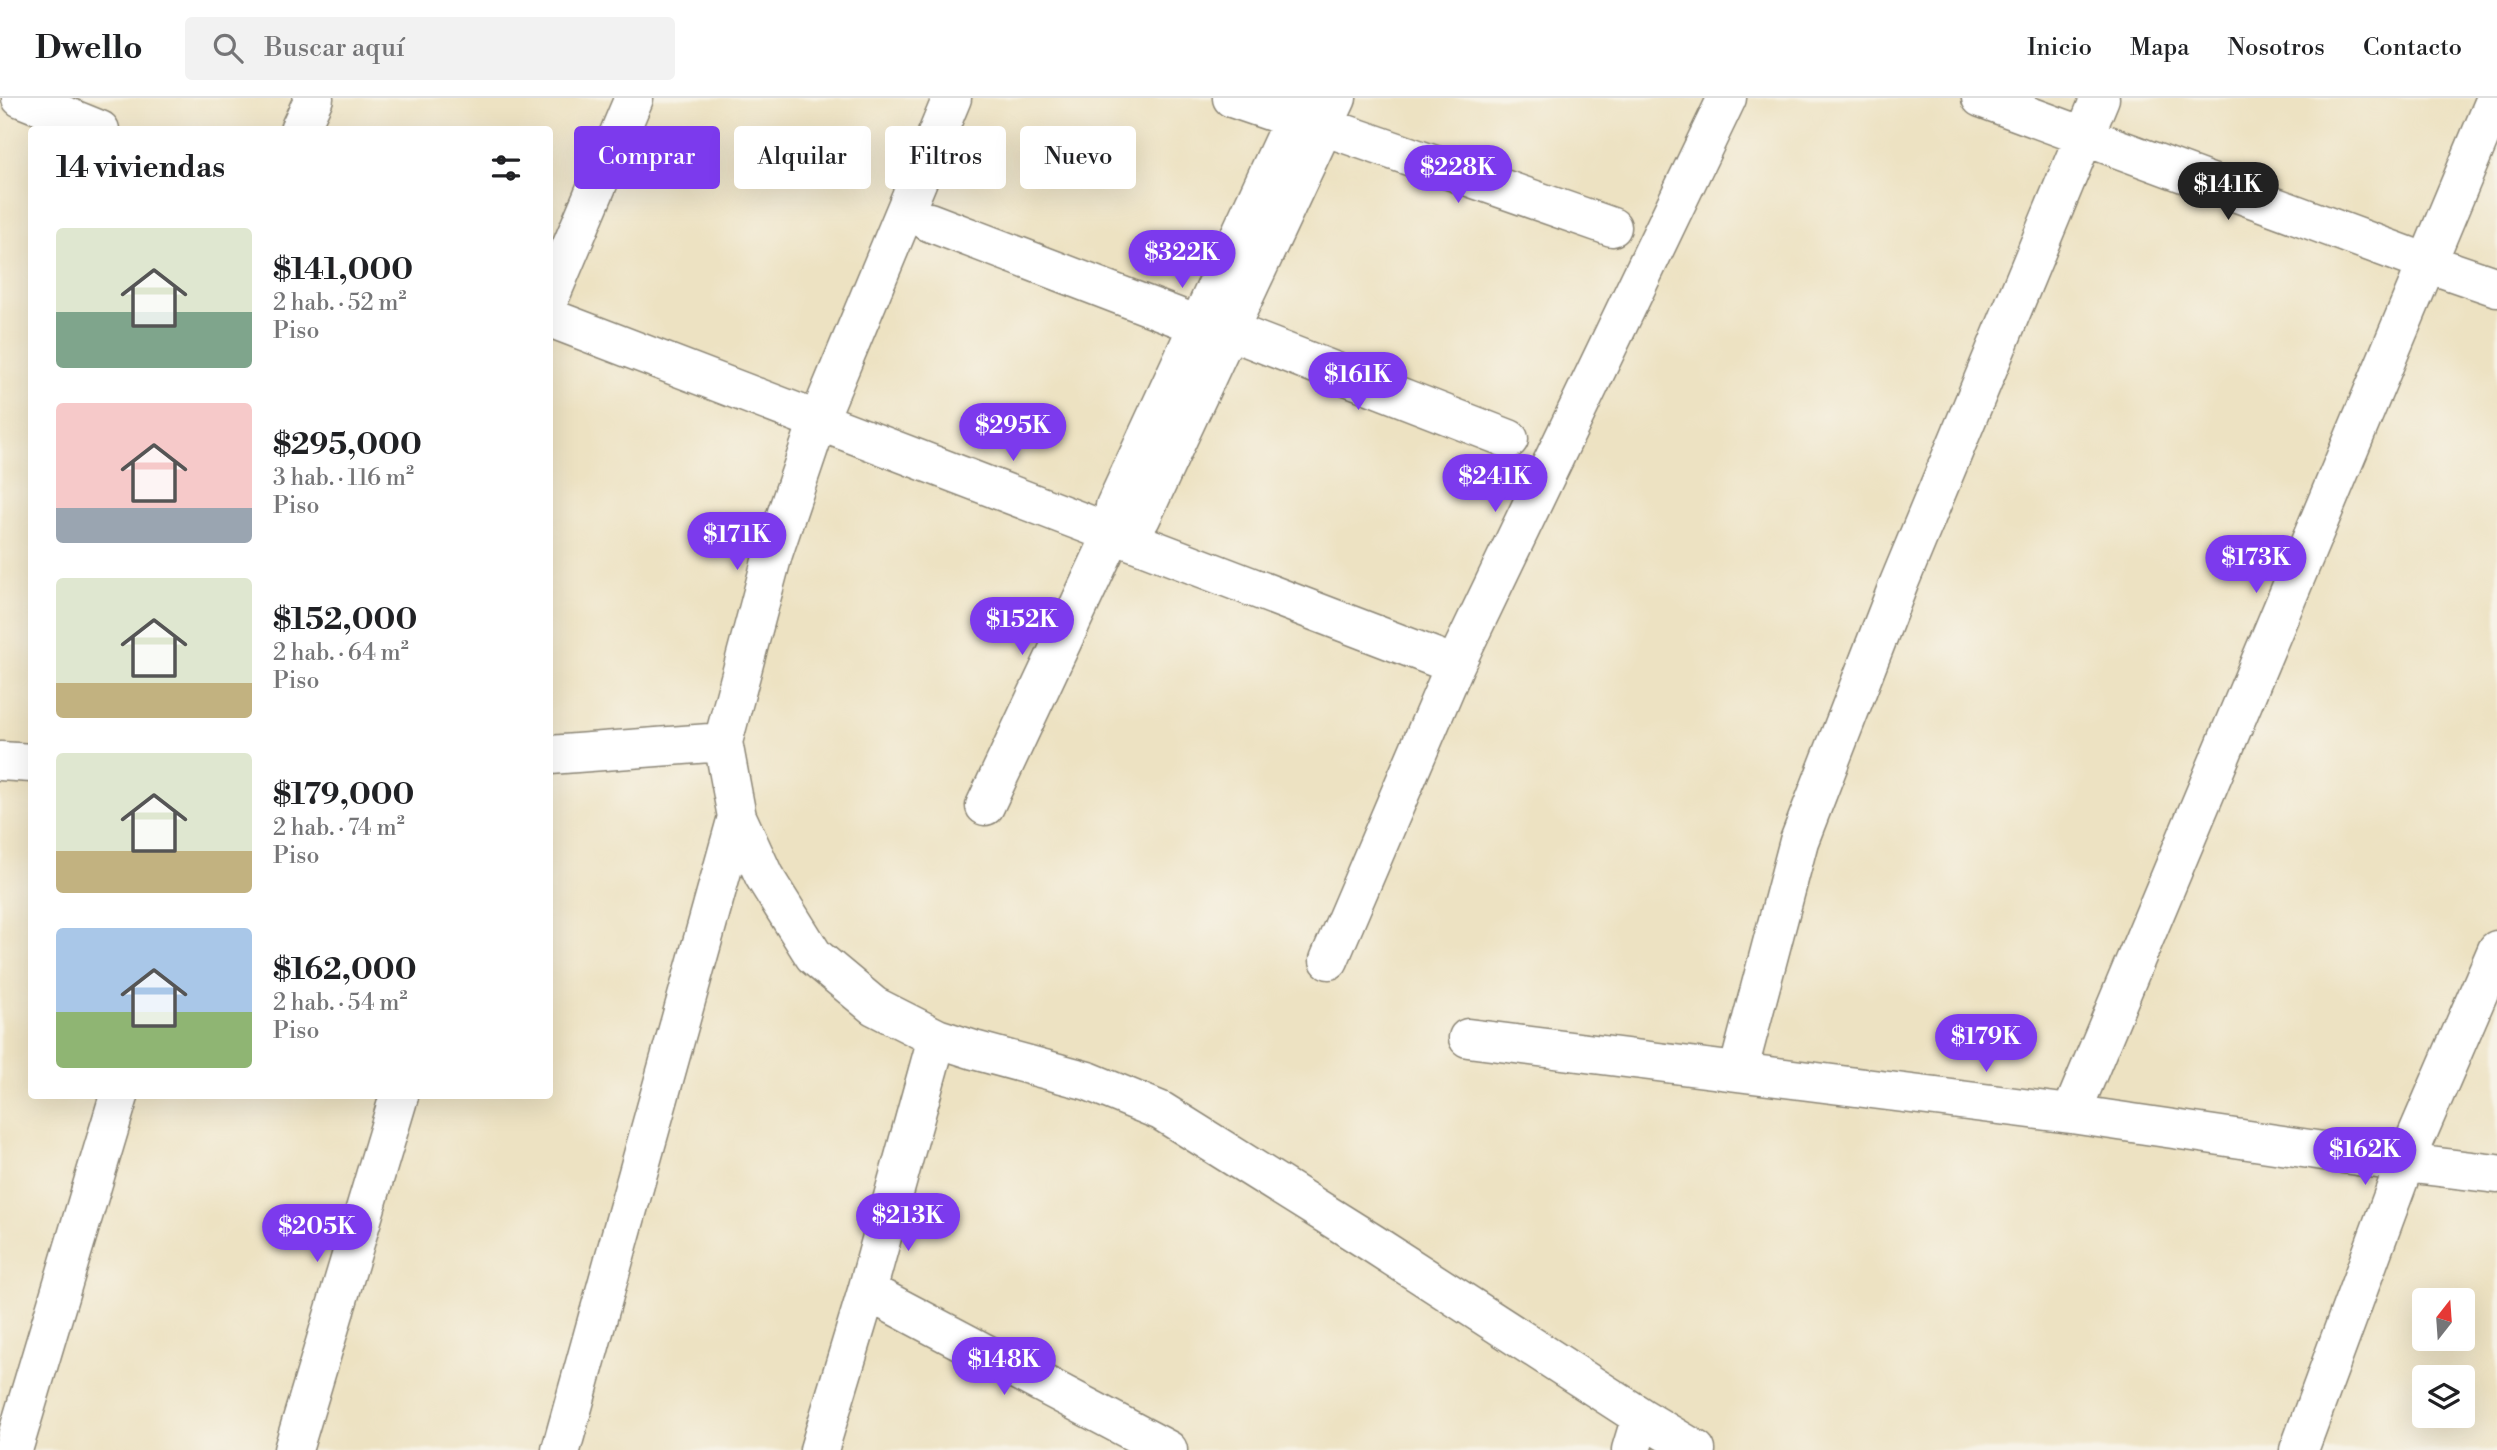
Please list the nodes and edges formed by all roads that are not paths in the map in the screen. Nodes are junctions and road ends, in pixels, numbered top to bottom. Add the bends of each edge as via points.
1 (21, 98) edge
2 (314, 98) edge
3 (634, 98) edge
4 (952, 98) edge
5 (1232, 98) edge
6 (1727, 98) edge
7 (1980, 98) edge
8 (2100, 98) edge
9 (2496, 98) edge
10 (1314, 110) edge
11 (90, 126) edge
12 (301, 126) edge
13 (2083, 136) junction
14 (929, 222) dead end
15 (1612, 227) dead end
16 (2427, 263) junction
17 (2497, 287) edge
18 (553, 290) edge
19 (553, 319) edge
20 (1213, 328) junction
21 (818, 421) junction
22 (1509, 439) dead end
23 (1113, 533) junction
24 (1455, 665) junction
25 (723, 742) junction
26 (553, 755) edge
27 (0, 761) edge
28 (28, 763) edge
29 (985, 806) dead end
30 (737, 817) junction
31 (2497, 950) edge
32 (1329, 960) dead end
33 (937, 1038) junction
34 (1468, 1038) dead end
35 (1738, 1072) junction
36 (118, 1099) edge
37 (398, 1099) edge
38 (2071, 1115) junction
39 (2405, 1163) junction
40 (2497, 1174) edge
41 (867, 1291) junction
42 (1636, 1434) edge
43 (13, 1450) edge
44 (293, 1450) edge
45 (561, 1450) edge
46 (819, 1450) edge
47 (1168, 1450) edge
48 (1696, 1450) edge
49 (2299, 1450) edge

1 - 11 street
2 - 12 street
3 - 18 street
4 - 21 street
5 - 10 street
6 - 24 street
7 - 13 street
8 - 13 street
9 - 16 street
10 - 15 street
10 - 20 street
13 - 16 street
13 - 35 street via 1899,583 1799,841
14 - 20 street
16 - 17 street
16 - 38 street
19 - 21 street
20 - 22 street
20 - 23 street via 1141,518
21 - 23 street
21 - 25 street via 773,554
23 - 24 street
23 - 29 street
24 - 32 street
25 - 26 street
25 - 30 street
27 - 28 street
30 - 33 street via 764,876 814,956 874,1006
30 - 45 street
31 - 39 street
33 - 41 street
33 - 42 street via 1088,1081 1161,1111 1372,1243
34 - 35 street
35 - 38 street
36 - 43 street
37 - 44 street
38 - 39 street
39 - 40 street
39 - 49 street
41 - 46 street
41 - 47 street
42 - 48 street

